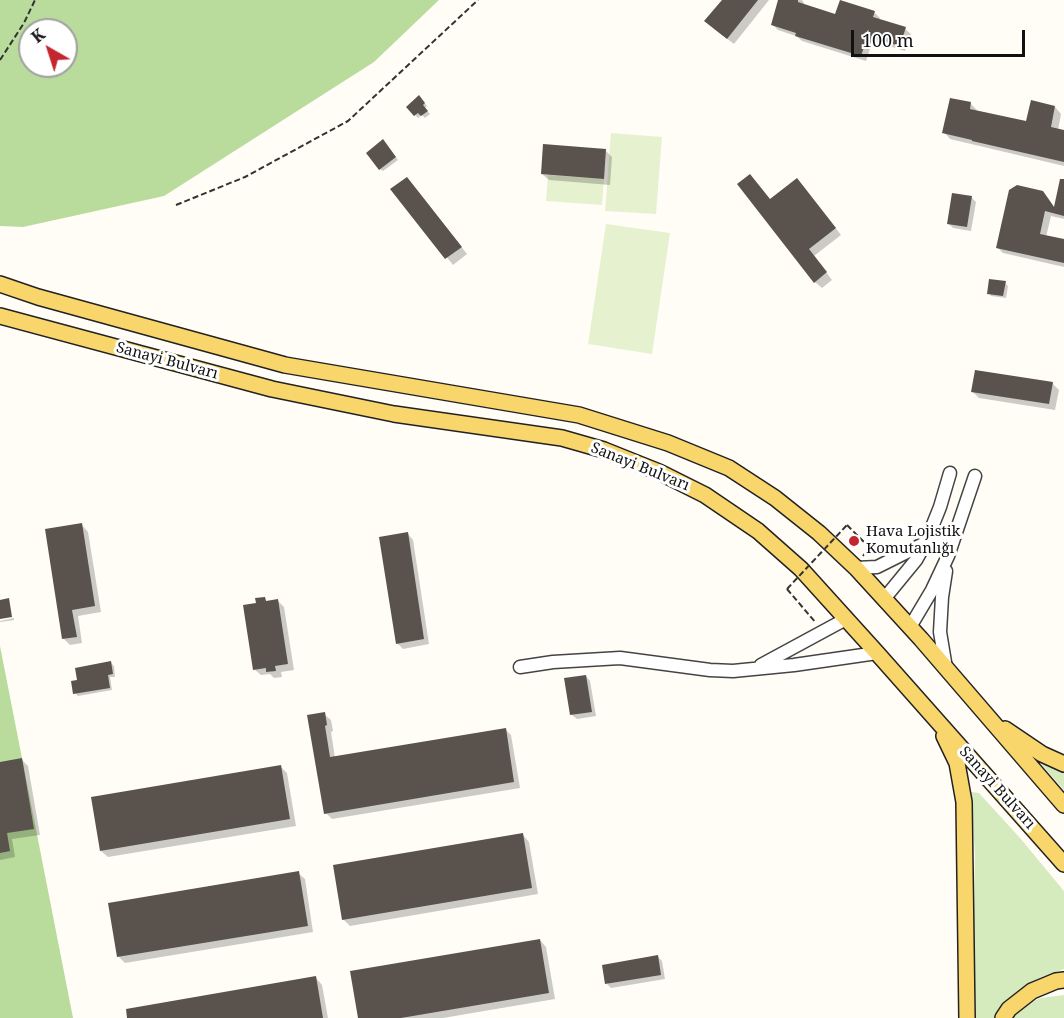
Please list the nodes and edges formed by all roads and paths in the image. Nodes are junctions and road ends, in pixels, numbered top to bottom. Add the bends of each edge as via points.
1 (35, 0) edge
2 (478, 0) edge
3 (0, 60) edge
4 (176, 205) dead end
5 (0, 284) edge
6 (0, 316) edge
7 (950, 472) dead end
8 (975, 476) dead end
9 (926, 542) junction
10 (869, 547) dead end
11 (948, 556) junction
12 (856, 568) junction
13 (884, 599) junction
14 (810, 615) dead end
15 (846, 619) junction
16 (910, 627) junction
17 (877, 653) junction
18 (520, 667) dead end
19 (946, 668) junction
20 (754, 669) junction
21 (988, 718) junction
22 (936, 719) junction
23 (1064, 764) edge
24 (1064, 805) edge
25 (1064, 864) edge
26 (1064, 980) edge
27 (967, 1018) edge
28 (1003, 1018) edge

1 - 3 path
2 - 4 path via 348,121 244,177
5 - 12 main road, Sanayi Bulvarı via 285,364 579,415 668,444 729,468 775,498
6 - 15 main road, Sanayi Bulvarı via 272,389 394,414 562,438 604,450 705,495 758,531 801,569
7 - 9 lane
8 - 11 lane
9 - 12 lane via 877,567
9 - 13 lane
10 - 14 path, bridge via 847,525 787,590
11 - 16 lane
11 - 19 lane via 940,632
12 - 13 main road, Sanayi Bulvarı
13 - 16 main road, Sanayi Bulvarı
15 - 17 main road, Sanayi Bulvarı
15 - 20 lane
16 - 19 main road, Sanayi Bulvarı
17 - 20 lane
17 - 22 main road, Sanayi Bulvarı
18 - 20 lane via 620,658 710,670
19 - 21 main road, Sanayi Bulvarı
21 - 23 main road
21 - 24 main road, Sanayi Bulvarı
22 - 25 main road, Sanayi Bulvarı
22 - 27 main road via 957,763 964,802
26 - 28 main road via 1032,991

